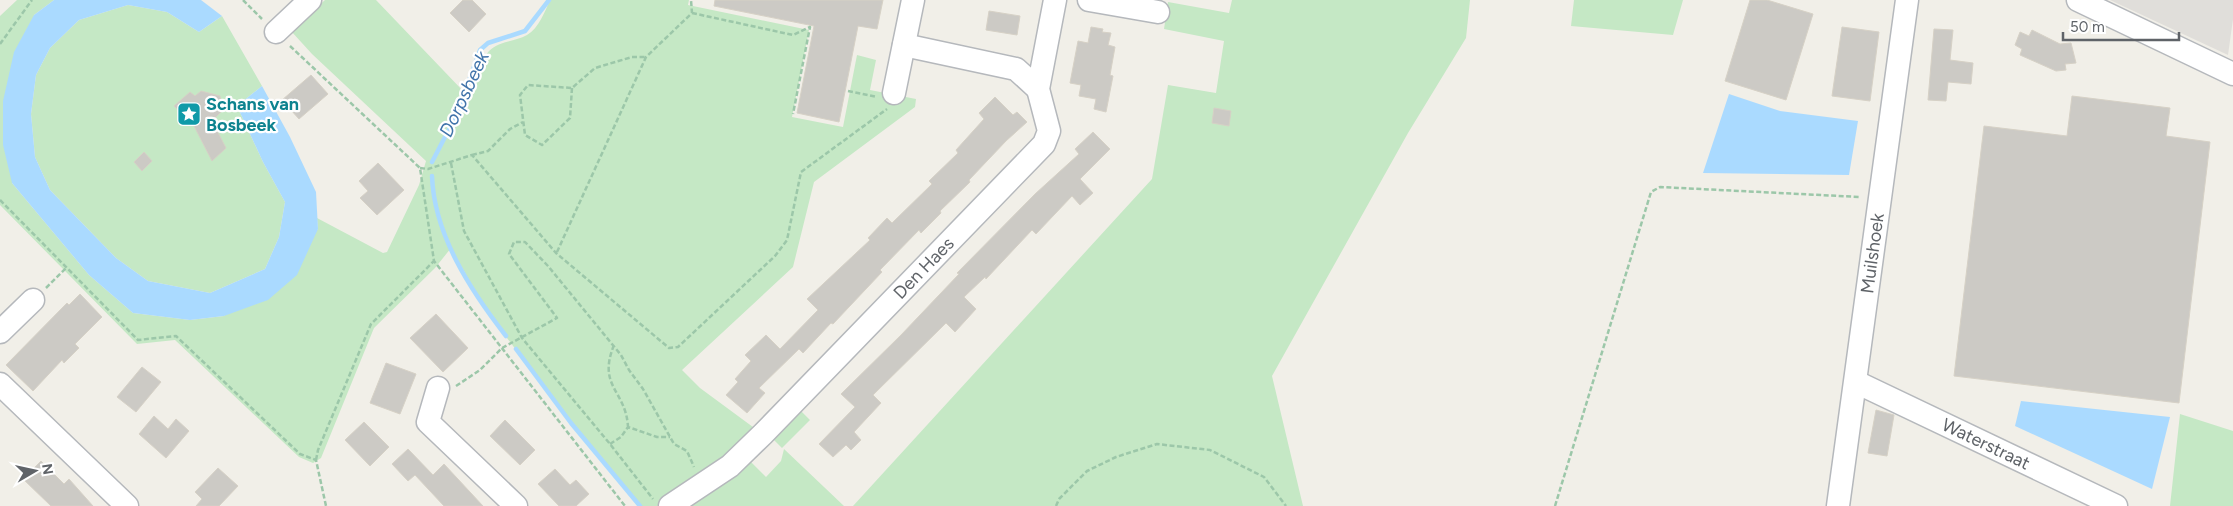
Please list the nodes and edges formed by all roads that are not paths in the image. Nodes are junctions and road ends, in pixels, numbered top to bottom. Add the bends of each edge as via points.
1 (310, 0) edge
2 (913, 0) edge
3 (1055, 0) edge
4 (1089, 0) edge
5 (1907, 0) edge
6 (2078, 0) edge
7 (1158, 12) dead end
8 (276, 32) road end
9 (904, 44) junction
10 (2233, 74) edge
11 (1038, 89) junction
12 (894, 97) road end
13 (33, 300) road end
14 (0, 332) edge
15 (1856, 382) junction
16 (0, 384) edge
17 (438, 388) road end
18 (127, 506) edge
19 (516, 506) edge
20 (670, 506) edge
21 (1838, 506) edge
22 (2116, 506) edge

1 - 8 street
2 - 9 street
3 - 11 street, Den Haes
4 - 7 street
5 - 15 street, Muilshoek
6 - 10 street
9 - 11 street via 1016,69
9 - 12 street
11 - 20 street, Den Haes via 1049,131 1044,144 730,466
13 - 14 street
15 - 21 street, Muilshoek
15 - 22 street, Waterstraat
16 - 18 street
17 - 19 street via 428,422

